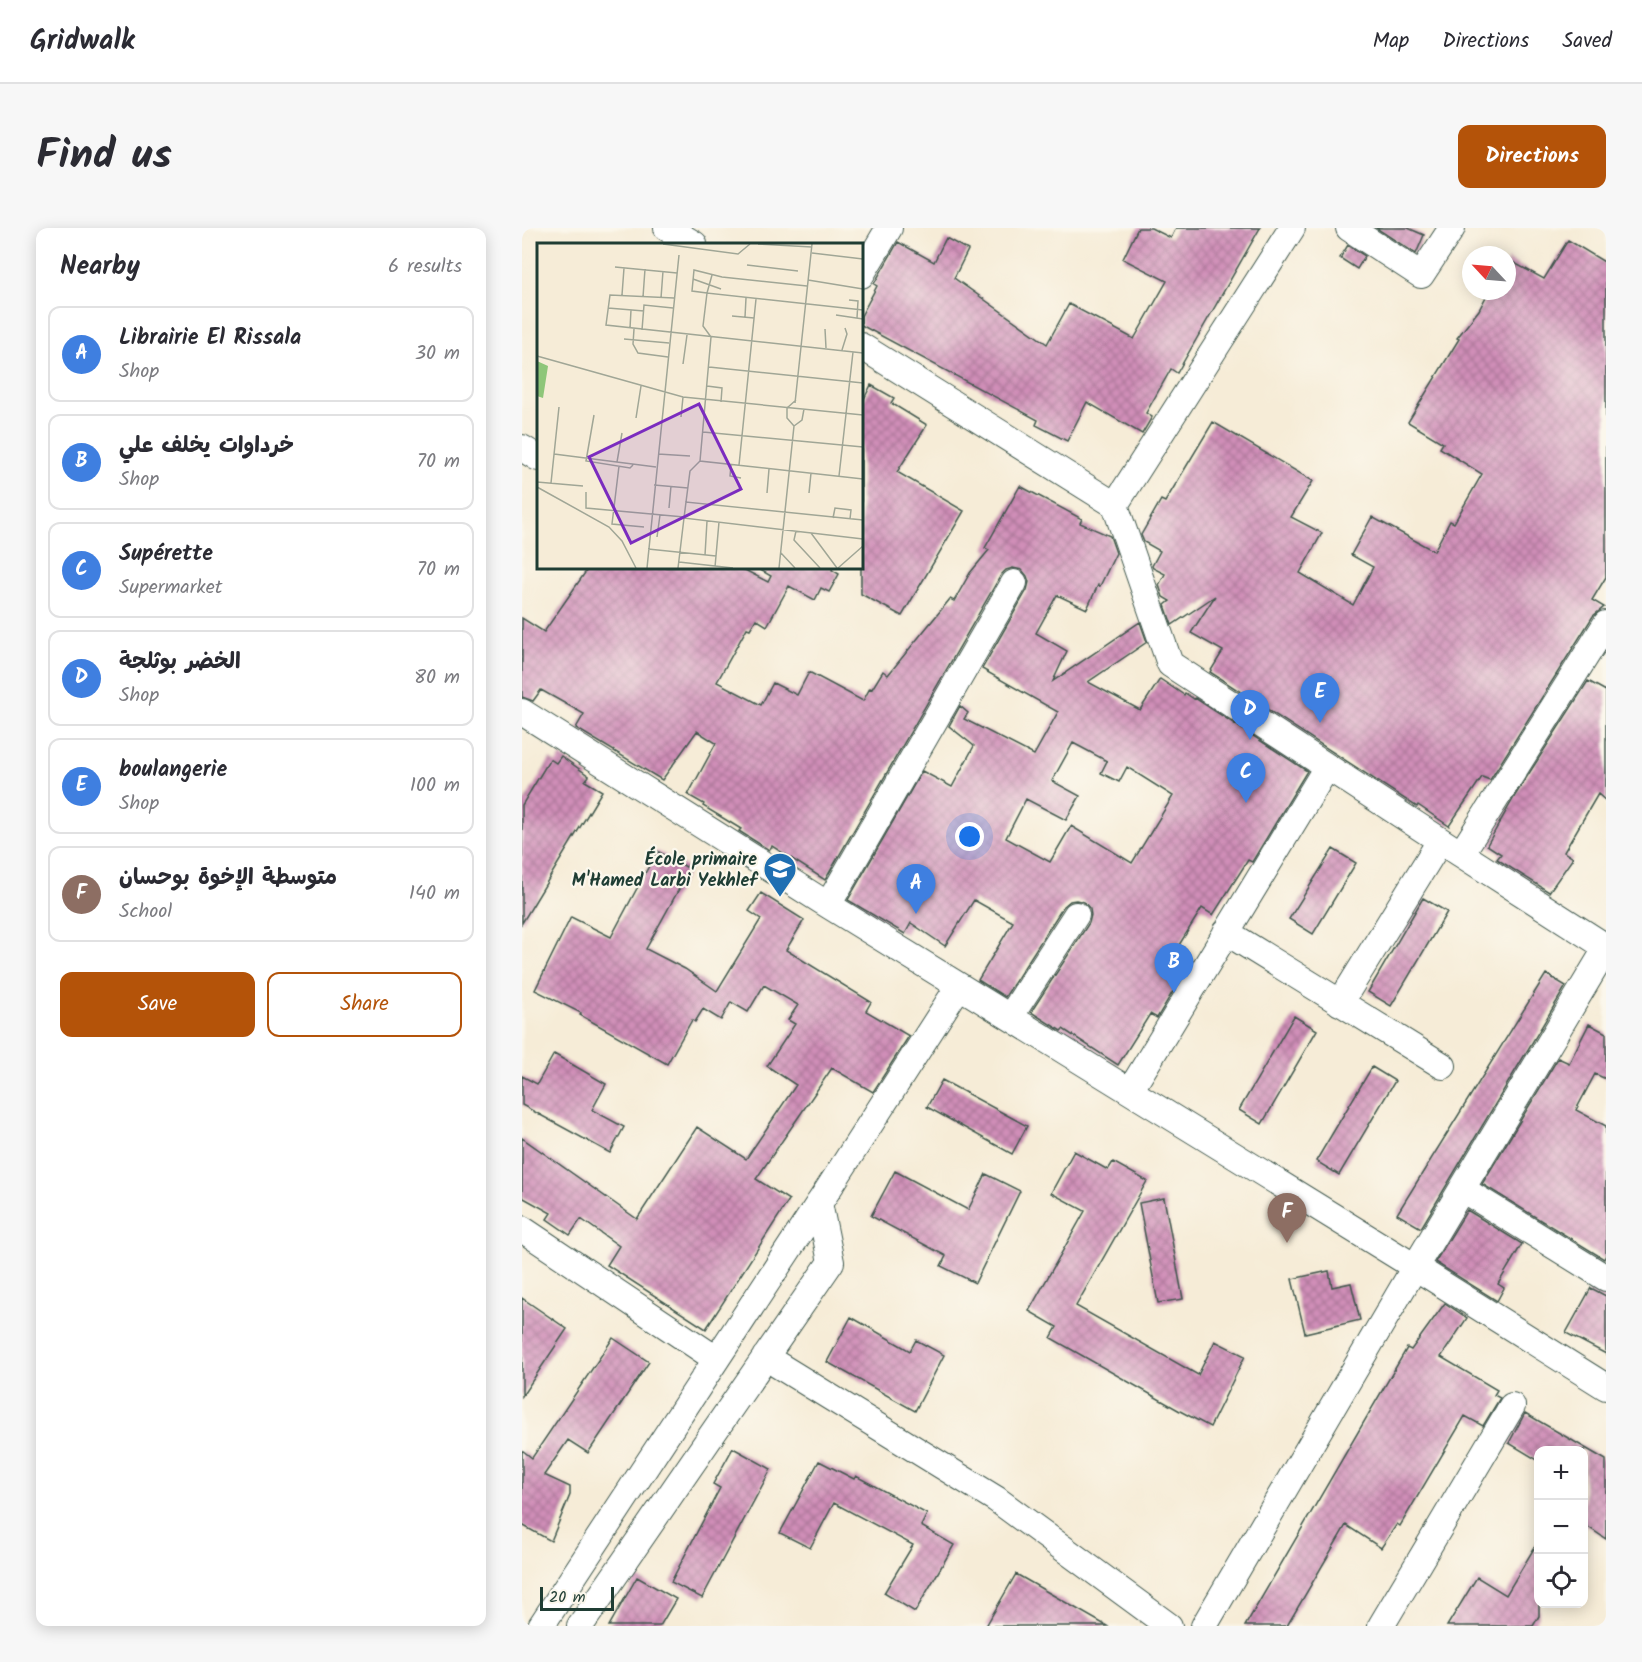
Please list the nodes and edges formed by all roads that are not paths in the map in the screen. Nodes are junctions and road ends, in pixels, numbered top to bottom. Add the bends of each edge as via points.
1 (667, 228) edge
2 (890, 228) edge
3 (1292, 228) edge
4 (1349, 228) edge
5 (1452, 228) edge
6 (692, 243) edge
7 (862, 273) edge
8 (862, 346) edge
9 (522, 448) edge
10 (537, 457) edge
11 (1115, 505) junction
12 (1014, 584) dead end
13 (1606, 624) edge
14 (522, 712) edge
15 (1327, 767) junction
16 (1450, 847) junction
17 (828, 905) junction
18 (1076, 915) dead end
19 (1226, 932) junction
20 (1606, 948) edge
21 (959, 986) junction
22 (1340, 1002) junction
23 (1010, 1017) junction
24 (1443, 1066) dead end
25 (1130, 1091) junction
26 (1462, 1189) junction
27 (819, 1203) junction
28 (522, 1230) edge
29 (1415, 1267) junction
30 (1606, 1278) edge
31 (765, 1357) junction
32 (716, 1359) junction
33 (1606, 1387) edge
34 (1512, 1406) dead end
35 (541, 1626) edge
36 (580, 1626) edge
37 (1169, 1626) edge
38 (1204, 1626) edge
39 (1381, 1626) edge

1 - 6 street
2 - 7 street
3 - 11 street
4 - 5 street via 1420,275
8 - 11 street
9 - 10 street
11 - 15 street via 1170,664
12 - 17 street
13 - 16 street
14 - 17 street
15 - 16 street
15 - 19 street
16 - 20 street
16 - 22 street
17 - 21 street
18 - 23 street
19 - 22 street
19 - 25 street
20 - 26 street
21 - 23 street
21 - 27 street
22 - 24 street
23 - 25 street
25 - 29 street
26 - 29 street
26 - 30 street
27 - 31 street via 831,1262
27 - 32 street
28 - 32 street
29 - 33 street
29 - 38 street
31 - 36 street
31 - 37 street via 996,1499
32 - 35 street
34 - 39 street

